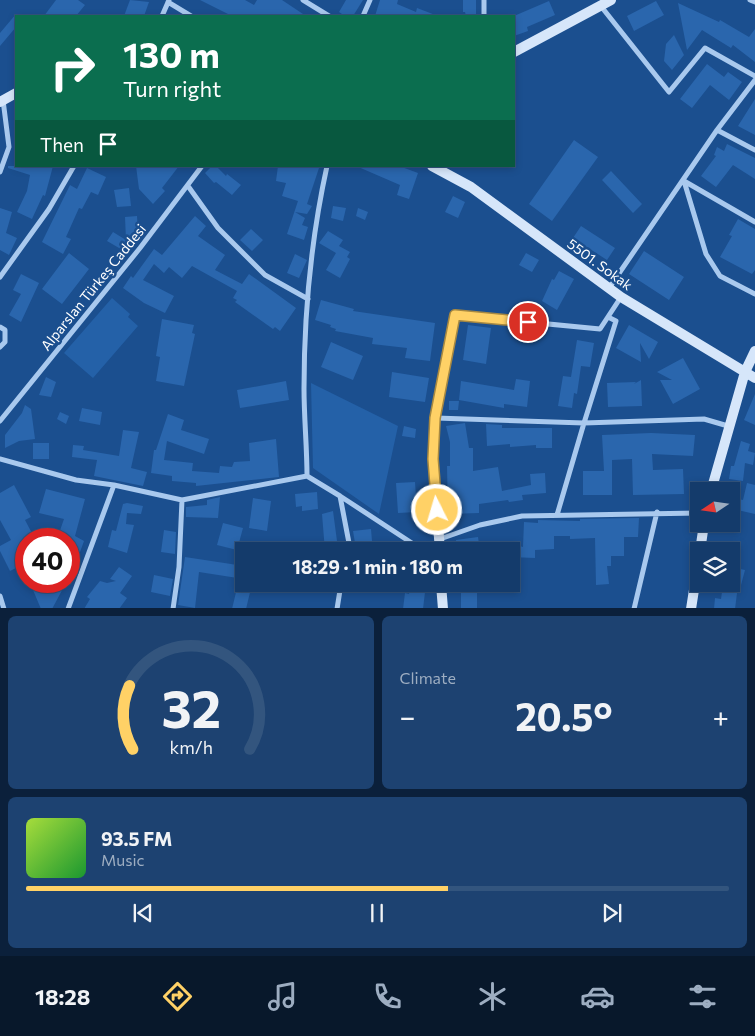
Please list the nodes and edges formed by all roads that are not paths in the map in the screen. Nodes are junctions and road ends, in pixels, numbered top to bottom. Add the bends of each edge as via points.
1 (303, 0) edge
2 (370, 0) edge
3 (484, 0) edge
4 (611, 0) edge
5 (750, 0) edge
6 (169, 1) edge
7 (755, 2) edge
8 (600, 5) junction
9 (162, 15) edge
10 (190, 15) edge
11 (326, 15) edge
12 (363, 15) edge
13 (484, 15) edge
14 (515, 51) edge
15 (755, 76) edge
16 (755, 80) edge
17 (15, 94) edge
18 (1, 101) edge
19 (717, 130) junction
20 (755, 150) edge
21 (73, 167) edge
22 (201, 167) edge
23 (328, 167) edge
24 (434, 167) edge
25 (0, 172) edge
26 (684, 181) junction
27 (188, 186) junction
28 (755, 222) edge
29 (0, 277) edge
30 (609, 288) junction
31 (755, 294) edge
32 (621, 298) junction
33 (308, 299) junction
34 (455, 315) joint
35 (608, 317) junction
36 (0, 327) edge
37 (0, 347) edge
38 (755, 351) edge
39 (745, 372) junction
40 (755, 378) edge
41 (435, 418) junction
42 (0, 421) edge
43 (584, 422) junction
44 (728, 426) junction
45 (0, 459) edge
46 (307, 476) junction
47 (713, 482) edge
48 (114, 485) junction
49 (340, 496) junction
50 (182, 500) junction
51 (657, 512) junction
52 (690, 513) edge
53 (557, 515) junction
54 (440, 540) joint
55 (349, 542) edge
56 (410, 542) edge
57 (340, 592) edge
58 (442, 592) edge
59 (694, 592) edge
60 (0, 596) edge
61 (4, 608) edge
62 (68, 608) edge
63 (172, 608) edge
64 (337, 608) edge
65 (443, 608) edge
66 (634, 608) edge
67 (691, 608) edge

1 - 11 street
2 - 12 street
3 - 13 street
4 - 8 street
5 - 7 street
6 - 9 street
6 - 10 street
8 - 14 street
8 - 15 street via 669,92 705,48
16 - 19 street
17 - 18 street
18 - 25 street via 9,147
19 - 20 street
19 - 26 street
21 - 29 street via 49,209
22 - 27 street, Alparslan Türkeş Caddesi
23 - 33 street
24 - 30 street, 5501. Sokak via 471,187
26 - 28 street
26 - 30 street
26 - 31 street via 706,254 720,276
27 - 33 street via 218,228 265,275
27 - 42 street, Alparslan Türkeş Caddesi
30 - 32 street, 5501. Sokak
32 - 35 street
32 - 39 street, 5501. Sokak
33 - 46 street via 304,390
34 - 35 street via 600,329
34 - 41 street
35 - 43 street via 616,321
36 - 37 street via 5,330 5,342
38 - 39 street
39 - 40 street, 5501. Sokak
39 - 44 street
41 - 43 street
41 - 54 street via 433,459
43 - 44 street via 704,419
43 - 53 street
44 - 47 street
45 - 48 street via 76,480
46 - 49 street
46 - 50 street
48 - 50 street
48 - 62 street
49 - 55 street
49 - 56 street
50 - 63 street via 179,567
51 - 52 street
51 - 53 street
51 - 66 street
53 - 54 street via 522,516 480,525
57 - 64 street
58 - 65 street
59 - 67 street
60 - 61 street

